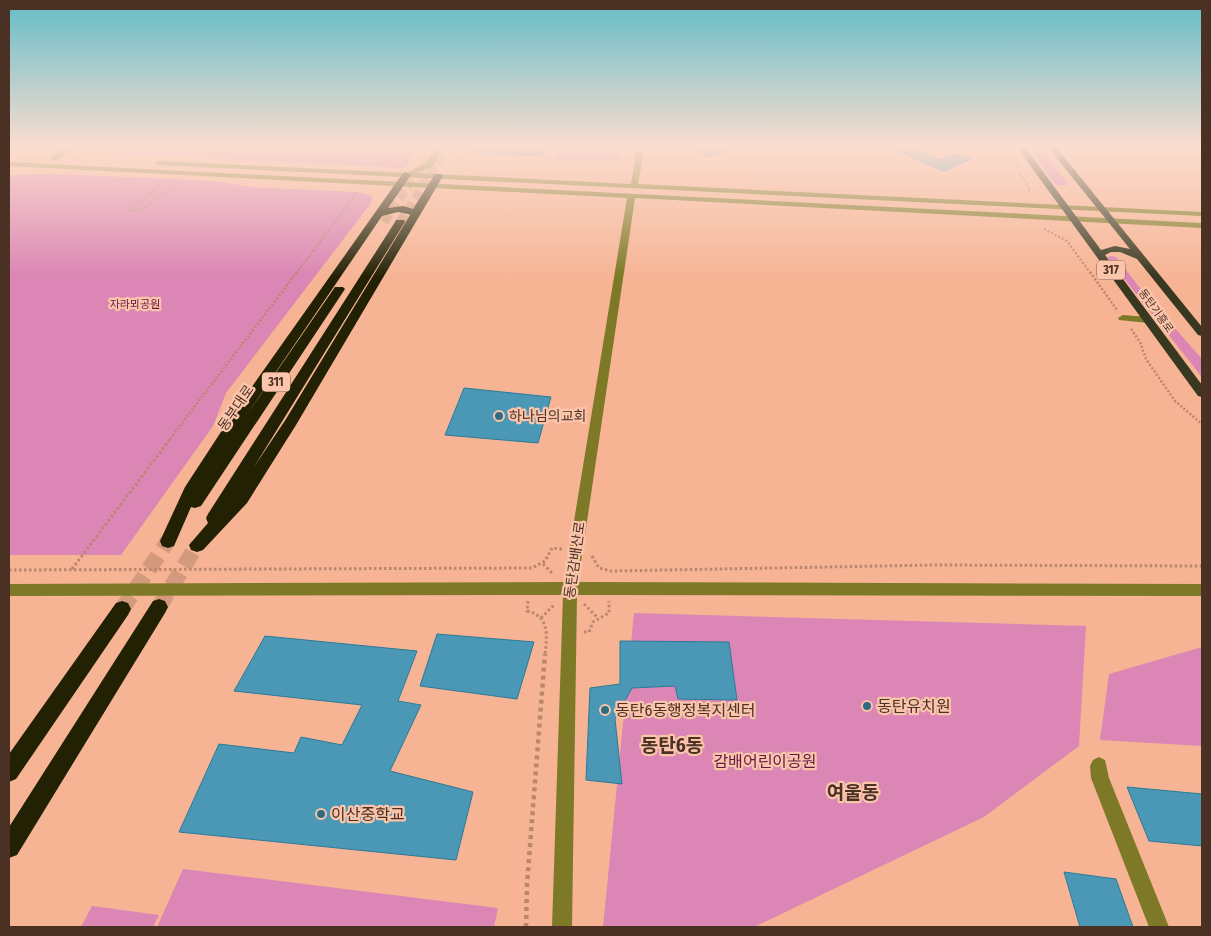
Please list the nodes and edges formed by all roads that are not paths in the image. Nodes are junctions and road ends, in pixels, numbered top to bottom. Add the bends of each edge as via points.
1 (398, 190) edge
2 (430, 190) edge
3 (558, 190) edge
4 (607, 190) edge
5 (1052, 190) edge
6 (1086, 190) edge
7 (633, 191) junction
8 (1065, 207) junction
9 (1102, 209) junction
10 (1202, 214) edge
11 (416, 215) junction
12 (382, 218) junction
13 (1074, 219) junction
14 (1112, 220) junction
15 (400, 222) tunnel mouth
16 (1202, 225) edge
17 (1100, 254) junction
18 (1141, 257) junction
19 (1123, 318) dead end
20 (1148, 320) junction
21 (1202, 332) edge
22 (1202, 393) edge
23 (168, 541) tunnel mouth
24 (9, 590) edge
25 (570, 590) junction
26 (1202, 590) edge
27 (159, 606) tunnel mouth
28 (122, 608) tunnel mouth
29 (1099, 766) dead end
30 (9, 772) edge
31 (9, 847) edge
32 (562, 927) edge
33 (1159, 927) edge

1 - 12 highway, 동부대로
2 - 11 highway
3 - 7 street
4 - 7 street
5 - 8 main road, 동탄기흥로 / 317
6 - 9 main road, 동탄기흥로 / 317
7 - 8 street
7 - 13 street
7 - 25 street, 동탄감배산로
8 - 9 street
8 - 13 main road, 동탄기흥로 / 317
9 - 10 street
9 - 14 main road, 동탄기흥로 / 317
11 - 12 highway via 404,209 387,211
11 - 15 highway, 311 via 241,499 197,545
12 - 23 highway, 동부대로 / 311
13 - 14 street
13 - 17 main road, 동탄기흥로 / 317
14 - 16 street
14 - 18 main road, 동탄기흥로 / 317
17 - 18 main road via 1116,249
17 - 20 main road, 동탄기흥로 / 317
18 - 21 main road, 동탄기흥로 / 317
19 - 20 street
20 - 22 main road, 동탄기흥로 / 317
24 - 25 street
25 - 26 street
25 - 32 street, 동탄감배산로
27 - 31 highway
28 - 30 highway
29 - 33 street via 1100,778

